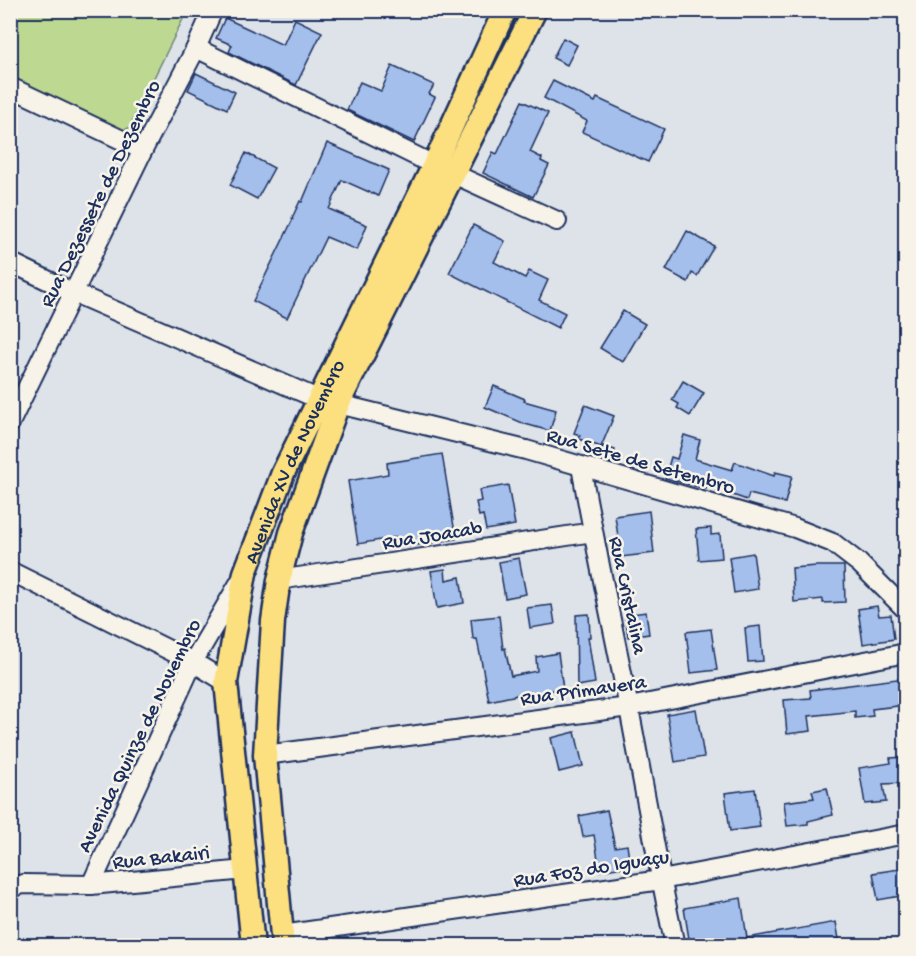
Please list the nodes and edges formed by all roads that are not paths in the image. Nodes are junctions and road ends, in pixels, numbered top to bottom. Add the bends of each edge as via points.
1 (213, 10) edge
2 (505, 10) edge
3 (535, 10) edge
4 (196, 48) junction
5 (10, 87) edge
6 (143, 150) junction
7 (444, 170) junction
8 (557, 221) dead end
9 (10, 262) edge
10 (74, 293) junction
11 (328, 402) junction
12 (10, 423) edge
13 (581, 466) junction
14 (593, 532) junction
15 (10, 571) edge
16 (245, 573) junction
17 (279, 580) junction
18 (906, 610) edge
19 (906, 653) edge
20 (193, 662) junction
21 (226, 682) junction
22 (629, 707) junction
23 (266, 755) junction
24 (906, 834) edge
25 (245, 870) junction
26 (661, 880) junction
27 (91, 885) junction
28 (10, 888) edge
29 (283, 940) edge
30 (253, 945) edge
31 (675, 945) edge

1 - 4 street, Rua Dezessete de Dezembro
2 - 7 main road, Avenida XV de Novembro
3 - 7 main road, Avenida XV de Novembro
4 - 6 street, Rua Dezessete de Dezembro
4 - 7 street
5 - 6 street
6 - 10 street, Rua Dezessete de Dezembro
7 - 8 street
7 - 11 main road, Avenida XV de Novembro
9 - 10 street, Rua Sete de Setembro
10 - 11 street, Rua Sete de Setembro
10 - 12 street, Rua Dezessete de Dezembro
11 - 13 street, Rua Sete de Setembro
11 - 16 main road, Avenida XV de Novembro via 282,473
11 - 17 main road, Avenida XV de Novembro
13 - 14 street, Rua Cristalina
13 - 18 street, Rua Sete de Setembro via 795,528 833,543
14 - 17 street, Rua Joacab
14 - 22 street, Rua Cristalina
15 - 20 street
16 - 20 street, Avenida Quinze de Novembro
16 - 21 main road, Avenida XV de Novembro
17 - 23 main road, Avenida XV de Novembro
19 - 22 street, Rua Primavera
20 - 21 street
20 - 27 street, Avenida Quinze de Novembro
21 - 25 main road, Avenida XV de Novembro
22 - 23 street, Rua Primavera
22 - 26 street, Rua Cristalina
23 - 29 main road, Avenida XV de Novembro
24 - 26 street, Rua Foz do Iguaçu
25 - 27 street, Rua Bakairi
25 - 30 main road, Avenida XV de Novembro
26 - 29 street, Rua Foz do Iguaçu
26 - 31 street, Rua Cristalina
27 - 28 street, Rua Bakairi

